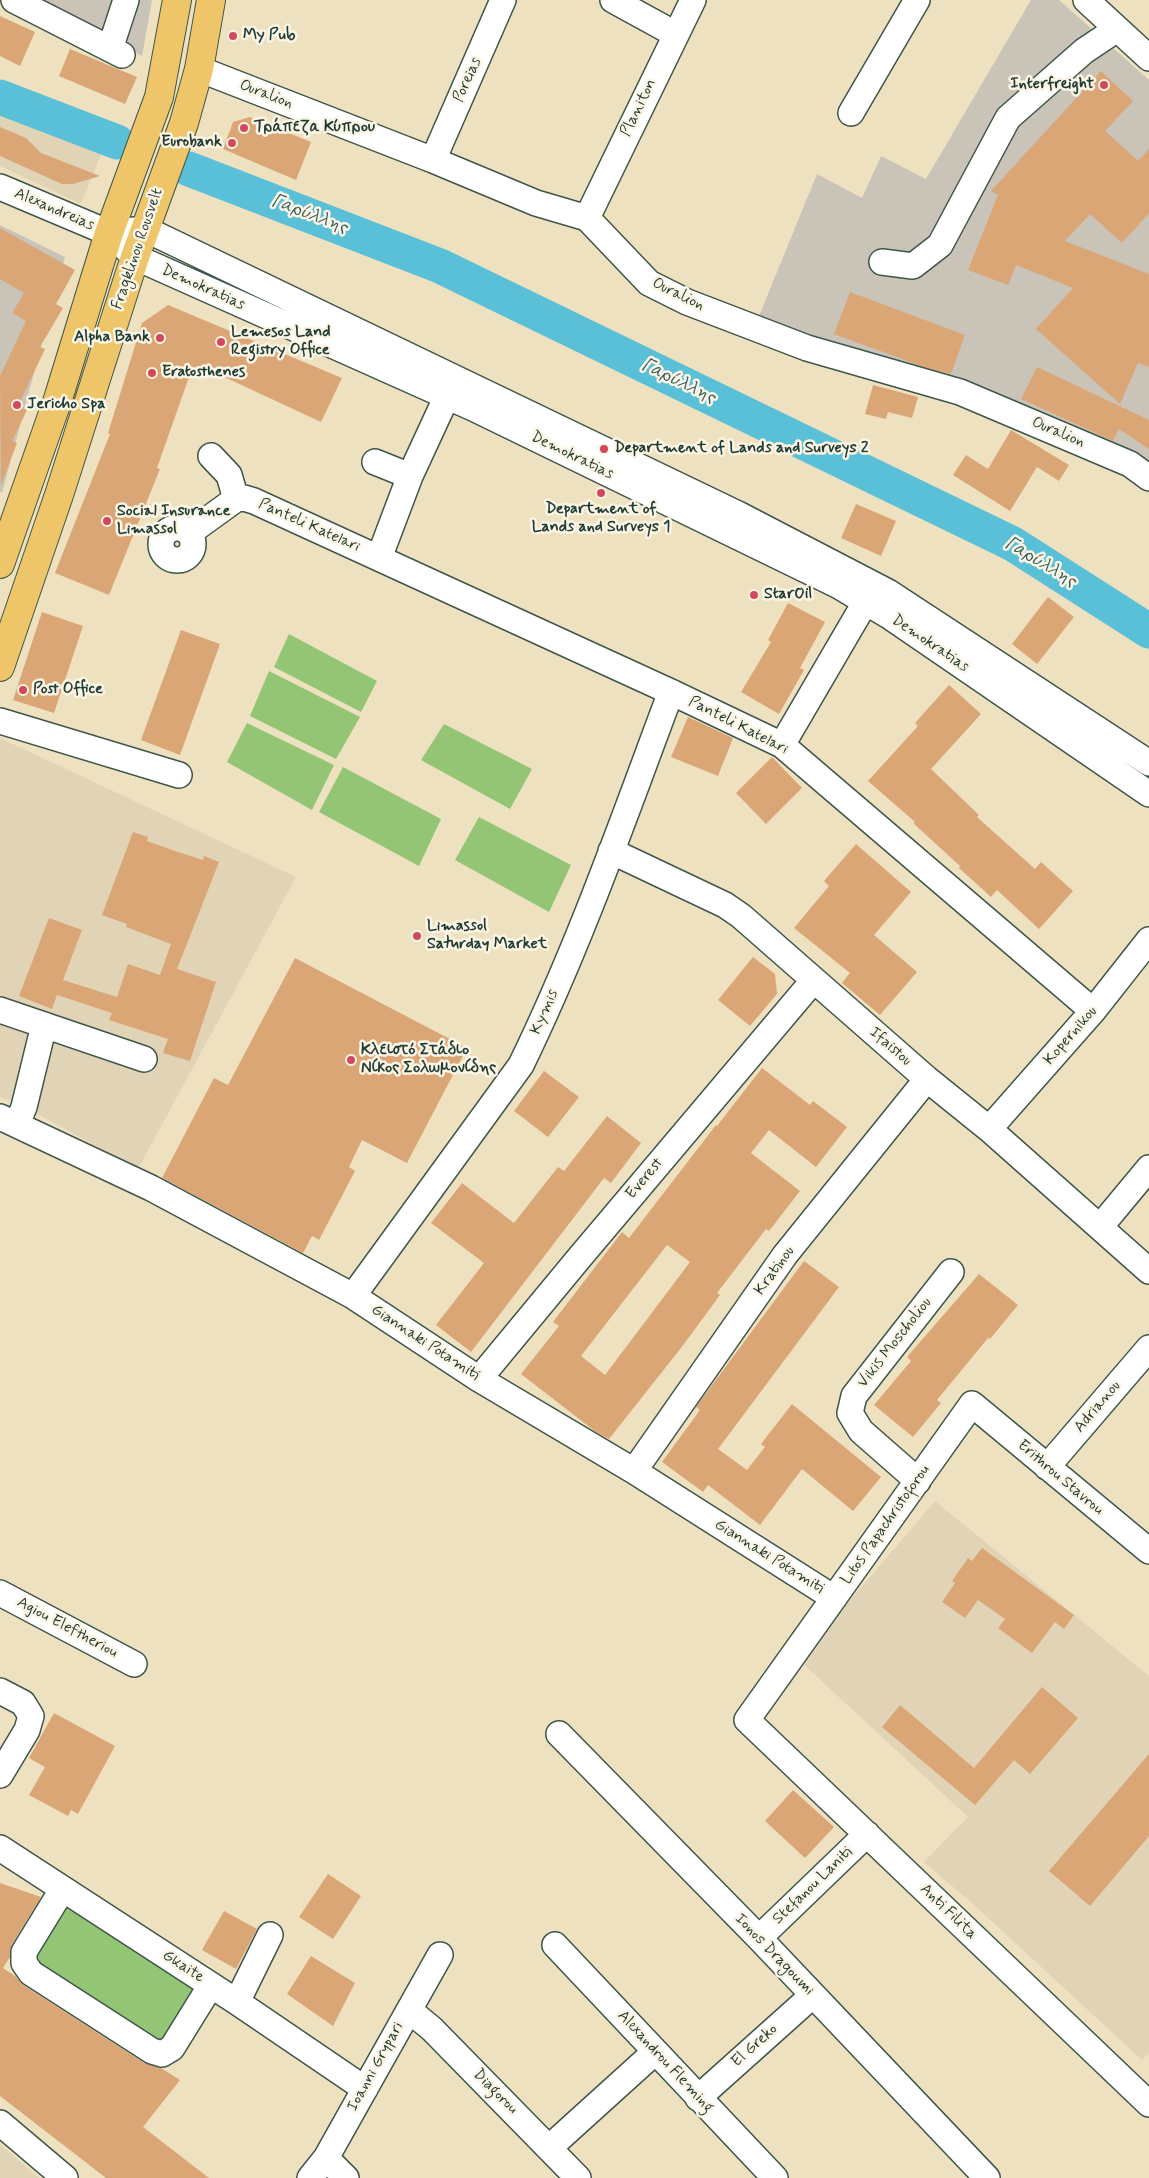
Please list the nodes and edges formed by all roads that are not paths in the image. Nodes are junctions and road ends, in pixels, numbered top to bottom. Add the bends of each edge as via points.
1 (14, 0) edge
2 (126, 0) edge
3 (177, 0) edge
4 (211, 0) edge
5 (503, 0) edge
6 (613, 0) edge
7 (692, 0) edge
8 (917, 0) edge
9 (1086, 0) edge
10 (1117, 29) junction
11 (675, 34) junction
12 (1149, 58) edge
13 (199, 69) junction
14 (851, 113) dead end
15 (433, 160) junction
16 (0, 186) edge
17 (587, 218) junction
18 (145, 228) junction
19 (109, 233) junction
20 (134, 257) junction
21 (882, 262) dead end
22 (446, 384) junction
23 (211, 456) dead end
24 (375, 462) dead end
25 (410, 476) junction
26 (1149, 478) edge
27 (236, 499) junction
28 (190, 532) dead end
29 (379, 558) junction
30 (0, 564) edge
31 (878, 597) junction
32 (0, 667) edge
33 (670, 692) junction
34 (0, 721) edge
35 (782, 745) junction
36 (1149, 763) edge
37 (179, 775) dead end
38 (1149, 794) edge
39 (611, 851) junction
40 (1149, 940) edge
41 (813, 981) junction
42 (0, 1010) edge
43 (1093, 1011) junction
44 (44, 1025) junction
45 (144, 1059) dead end
46 (927, 1079) junction
47 (9, 1121) edge
48 (989, 1129) junction
49 (1149, 1168) edge
50 (1100, 1228) junction
51 (1149, 1271) edge
52 (951, 1272) dead end
53 (353, 1296) junction
54 (1149, 1348) edge
55 (479, 1379) junction
56 (972, 1404) joint
57 (1047, 1467) junction
58 (634, 1471) junction
59 (918, 1481) junction
60 (1149, 1551) edge
61 (0, 1593) edge
62 (834, 1598) junction
63 (134, 1664) dead end
64 (0, 1691) edge
65 (747, 1720) joint
66 (559, 1734) dead end
67 (0, 1775) edge
68 (867, 1834) junction
69 (0, 1848) edge
70 (62, 1890) junction
71 (270, 1935) dead end
72 (759, 1938) junction
73 (555, 1945) dead end
74 (440, 1955) dead end
75 (211, 1985) junction
76 (813, 1995) junction
77 (237, 2002) junction
78 (409, 2010) junction
79 (655, 2052) junction
80 (364, 2089) junction
81 (698, 2098) junction
82 (1149, 2104) edge
83 (0, 2123) edge
84 (550, 2147) junction
85 (326, 2158) junction
86 (65, 2178) edge
87 (310, 2178) edge
88 (346, 2178) edge
89 (578, 2178) edge
90 (776, 2178) edge
91 (987, 2178) edge

1 - 2 street via 116,52
3 - 19 main road, Fragklinou Rousvelt via 158,97
4 - 13 main road, Fragklinou Rousvelt
5 - 15 street, Poreias
6 - 11 street
7 - 11 street, Planiton
8 - 14 street
9 - 10 street
10 - 12 street
10 - 21 street via 1084,51 1008,118 940,245 913,266
11 - 17 street, Planiton
13 - 15 street, Ouralion
13 - 18 main road, Fragklinou Rousvelt via 184,123
15 - 17 street, Ouralion via 536,203
16 - 19 street, Alexandreias
17 - 26 street, Ouralion via 649,282 687,302 807,348 960,392 1130,464
18 - 19 street
18 - 20 main road, Fragklinou Rousvelt
18 - 22 street, Demokratias
19 - 20 street, Demokratias
19 - 30 main road, Fragklinou Rousvelt via 58,399
20 - 22 street, Demokratias
20 - 32 main road, Fragklinou Rousvelt via 59,495
22 - 25 street, Panteli Katelari
22 - 31 street, Demokratias via 738,514
23 - 27 street via 229,475
24 - 25 street
25 - 29 street, Panteli Katelari
27 - 28 street, Panteli Katelari
27 - 29 street, Panteli Katelari via 254,501
29 - 33 street, Panteli Katelari
31 - 35 street via 859,613
31 - 36 street, Demokratias
31 - 38 street, Demokratias
33 - 35 street, Panteli Katelari
33 - 39 street, Kymis
34 - 37 street
35 - 43 street, Panteli Katelari
39 - 41 street, Ifaistou via 725,905
39 - 53 street, Kymis via 540,1027 521,1065
40 - 43 street, Kopernikou
41 - 46 street, Ifaistou
41 - 55 street, Everest
42 - 44 street
43 - 48 street, Kopernikou
44 - 45 street
44 - 47 street via 24,1107
46 - 48 street, Ifaistou
46 - 58 street, Kratinou via 785,1255
47 - 53 street, Giannaki Potamiti via 152,1188
48 - 50 street, Ifaistou
49 - 50 street
50 - 51 street, Ifaistou
52 - 59 street, Vikis Moscholiou via 854,1396 850,1413 861,1431
53 - 55 street, Giannaki Potamiti
54 - 57 street, Adrianou
55 - 58 street, Giannaki Potamiti
56 - 57 street, Erithrou Stavrou
56 - 59 street, Litos Papachristoforou
57 - 60 street, Erithrou Stavrou
58 - 62 street, Giannaki Potamiti
59 - 62 street, Litos Papachristoforou
61 - 63 street, Agiou Eleftheriou
62 - 65 street, Litos Papachristoforou
64 - 67 street via 23,1703 31,1716 27,1730
65 - 68 street, Anti Filita
66 - 72 street, Ionos Dragoumi
68 - 72 street, Stefanou Laniti
68 - 82 street, Anti Filita
69 - 70 street, Gkaite
70 - 75 street, Gkaite
70 - 75 street via 24,1952 24,1963 31,1973 152,2051 162,2054 172,2048
71 - 77 street
72 - 76 street, Ionos Dragoumi
73 - 79 street, Alexandrou Fleming
74 - 78 street, Ioanni Grypari
75 - 77 street, Gkaite
76 - 81 street, El Greko
76 - 91 street, Ionos Dragoumi
77 - 80 street, Gkaite
78 - 80 street, Ioanni Grypari
78 - 84 street, Diagorou
79 - 81 street, Alexandrou Fleming
79 - 84 street
80 - 85 street, Ioanni Grypari
81 - 90 street, Alexandrou Fleming
83 - 86 street
84 - 89 street, Diagorou
85 - 87 street, Ioanni Grypari
85 - 88 street

